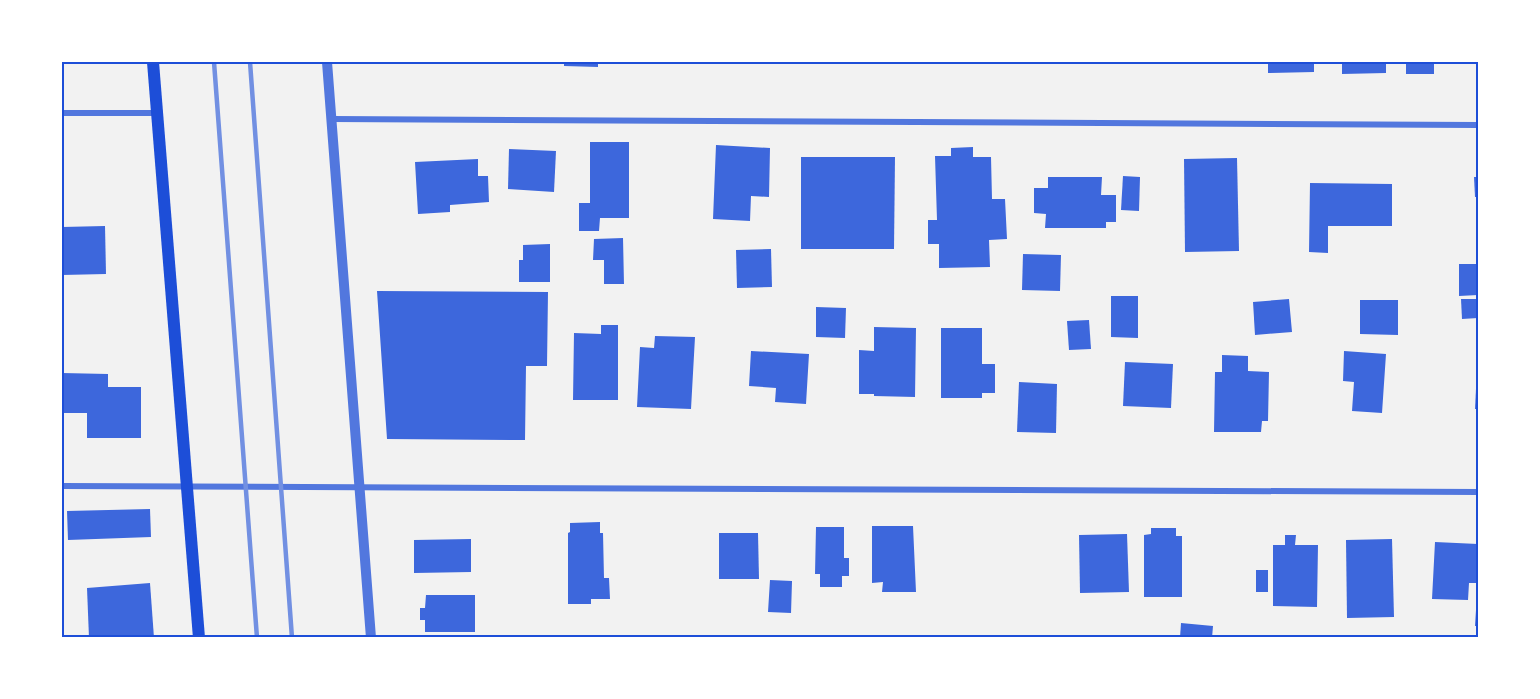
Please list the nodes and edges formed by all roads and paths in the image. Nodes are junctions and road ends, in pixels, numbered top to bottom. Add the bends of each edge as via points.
1 (153, 62) edge
2 (327, 62) edge
3 (62, 113) edge
4 (157, 113) junction
5 (332, 119) junction
6 (1479, 125) edge
7 (62, 486) edge
8 (188, 487) junction
9 (360, 489) junction
10 (1479, 492) edge
11 (199, 638) edge
12 (371, 638) edge

1 - 4 main road
2 - 5 street
3 - 4 street
4 - 8 main road
5 - 6 street
5 - 9 street
7 - 8 street
8 - 9 street
8 - 11 main road
9 - 10 street
9 - 12 street

